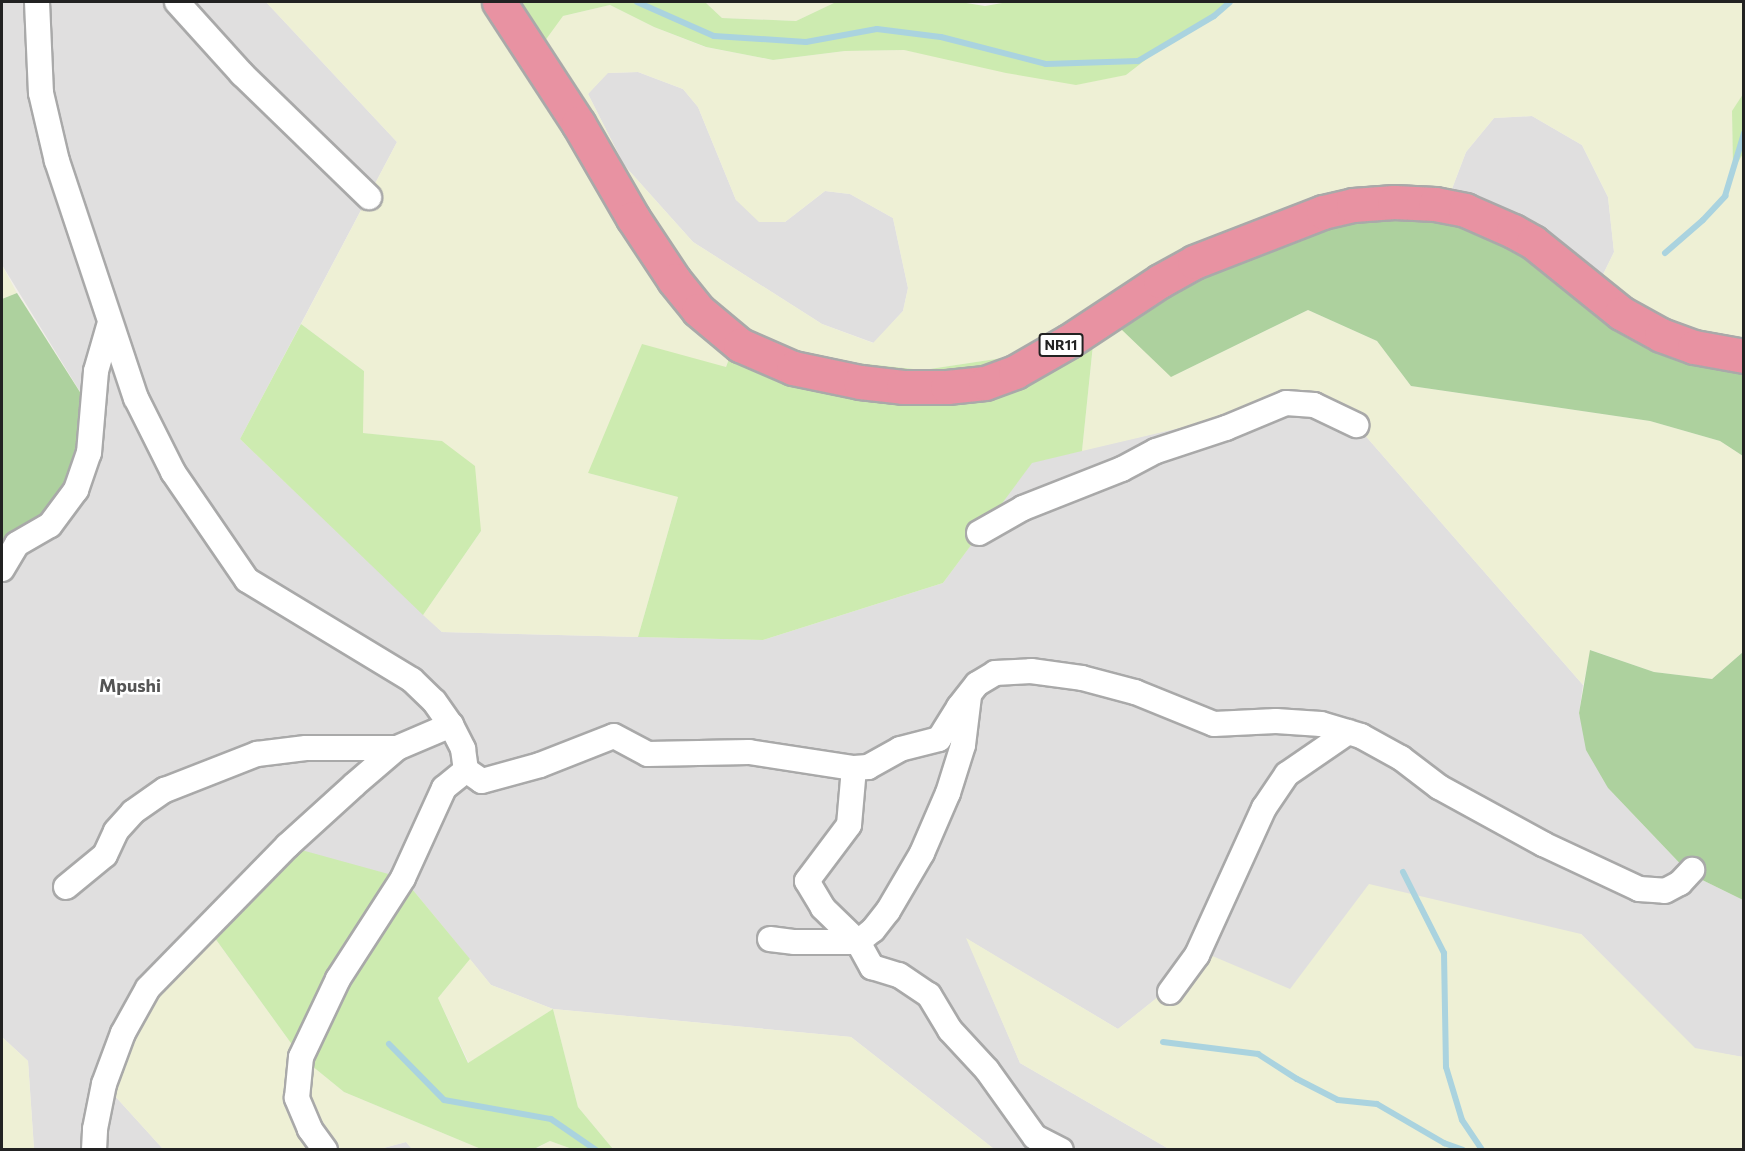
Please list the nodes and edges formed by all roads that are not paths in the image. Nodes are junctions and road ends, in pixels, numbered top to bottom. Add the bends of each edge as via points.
1 (37, 2) edge
2 (177, 2) edge
3 (499, 2) edge
4 (369, 197) dead end
5 (110, 326) junction
6 (1743, 356) edge
7 (1356, 425) dead end
8 (979, 533) dead end
9 (2, 569) edge
10 (969, 694) junction
11 (451, 725) junction
12 (1348, 732) junction
13 (397, 748) junction
14 (854, 768) junction
15 (466, 770) junction
16 (1692, 870) dead end
17 (66, 887) dead end
18 (770, 939) dead end
19 (858, 942) junction
20 (1170, 992) dead end
21 (94, 1149) edge
22 (325, 1149) edge
23 (1061, 1149) edge

1 - 5 street via 40,93
2 - 4 street via 242,74
3 - 6 highway, NR11 via 578,123 633,218 698,310 740,345 793,368 903,387 985,382 1015,372 1194,262 1323,212 1394,202 1465,210 1513,231 1533,242 1620,313 1694,347
5 - 9 street via 96,371 89,453 76,490 50,525 17,544
5 - 11 street via 135,398 173,472 247,580 412,680
7 - 8 street via 1314,405 1286,403 1156,451 1122,469 1023,508
10 - 12 street via 976,684 995,674 1030,670 1135,692 1214,724 1276,721 1321,724
10 - 14 street via 939,739 900,749 868,767
10 - 19 street via 963,745 948,793 922,853 888,911
11 - 13 street
11 - 15 street via 463,749
12 - 16 street via 1401,758 1439,787 1543,844 1639,889 1665,891
12 - 20 street via 1287,774 1264,808 1197,955
13 - 17 street via 326,747 257,754 165,790 133,812 116,831 105,855
13 - 21 street via 286,846 148,988 123,1033 104,1084
14 - 15 street via 749,752 648,754 614,736 540,765 482,781
14 - 19 street via 849,825 807,881 823,908
15 - 22 street via 444,788 404,878 338,979 301,1057 297,1098 310,1129
18 - 19 street
19 - 23 street via 872,967 899,975 929,995 950,1030 987,1070 1035,1137

